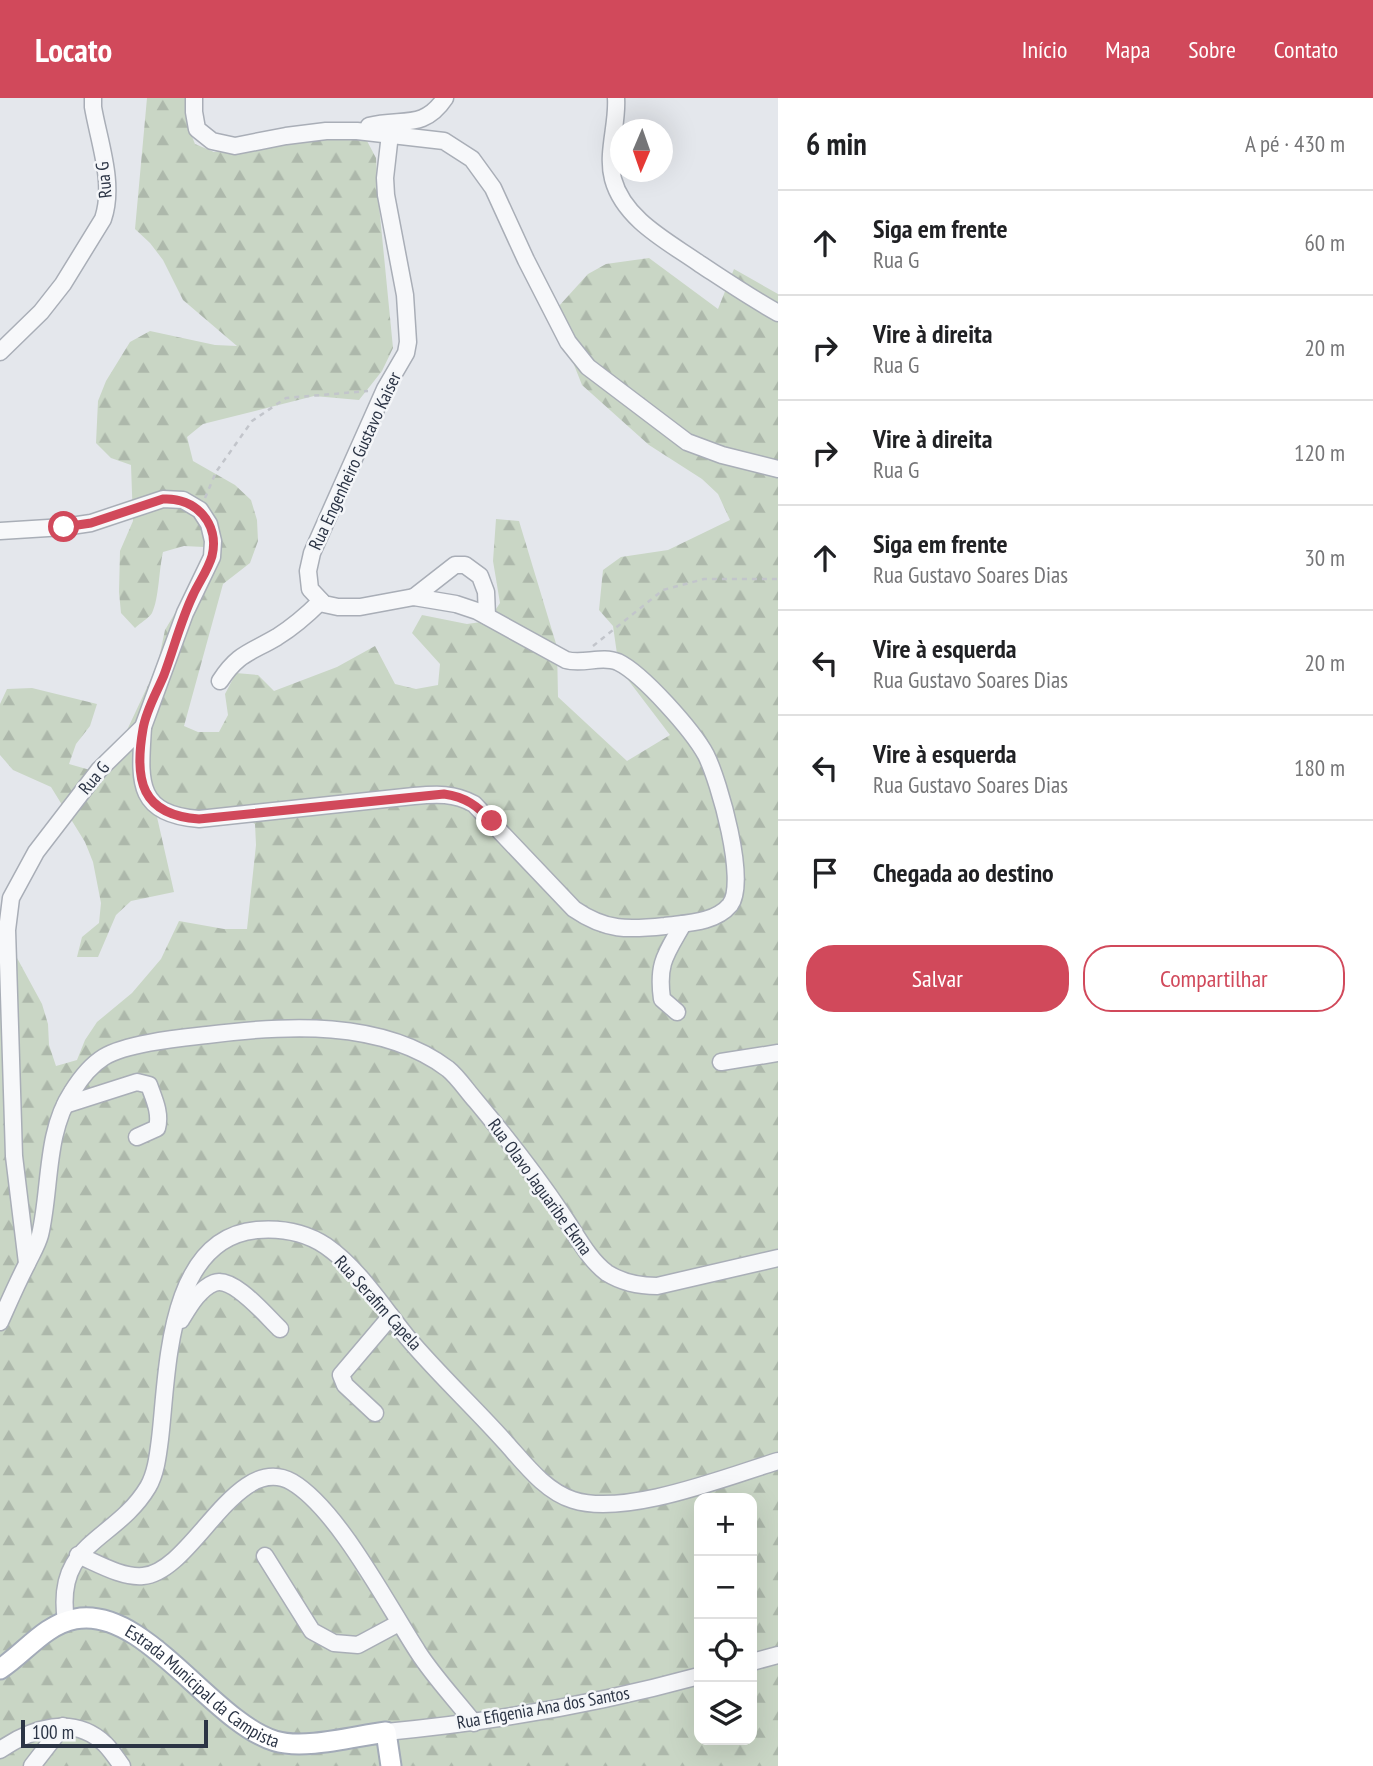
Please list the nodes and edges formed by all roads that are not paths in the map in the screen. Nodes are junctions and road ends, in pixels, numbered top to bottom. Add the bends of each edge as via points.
1 (93, 98) edge
2 (194, 98) edge
3 (445, 98) edge
4 (616, 98) edge
5 (357, 131) junction
6 (390, 134) junction
7 (778, 313) edge
8 (0, 352) edge
9 (778, 469) edge
10 (0, 531) edge
11 (414, 597) junction
12 (321, 601) junction
13 (486, 616) junction
14 (220, 681) dead end
15 (143, 727) junction
16 (683, 923) junction
17 (677, 1012) dead end
18 (778, 1053) edge
19 (721, 1062) dead end
20 (65, 1105) junction
21 (137, 1137) dead end
22 (778, 1258) edge
23 (27, 1263) junction
24 (391, 1316) junction
25 (0, 1322) edge
26 (280, 1329) dead end
27 (173, 1330) junction
28 (375, 1413) dead end
29 (778, 1461) edge
30 (78, 1555) junction
31 (265, 1556) dead end
32 (66, 1621) junction
33 (399, 1623) junction
34 (778, 1655) edge
35 (757, 1661) edge
36 (0, 1669) edge
37 (694, 1677) edge
38 (474, 1723) junction
39 (63, 1726) junction
40 (386, 1732) junction
41 (0, 1750) edge
42 (32, 1766) edge
43 (122, 1766) edge
44 (391, 1766) edge

1 - 8 street, Rua G via 108,190 103,219 63,284
2 - 5 street via 197,129 212,141 235,146 286,135
3 - 5 street via 419,120 372,124
4 - 7 street via 613,178 628,207 660,237
5 - 6 street
6 - 9 street via 444,141 472,159 493,188 568,342 588,367 687,442
6 - 12 street, Rua Engenheiro Gustavo Kaiser via 386,195 408,342 312,553 310,589
10 - 15 street, Rua G via 91,523 163,499 183,500 200,510 209,524 212,557 185,613
11 - 12 street via 360,607
11 - 13 street via 456,604
11 - 13 street via 455,565 465,565 480,576 486,592
12 - 14 street via 276,638 243,654
13 - 16 street via 566,660 606,659 627,667 683,722 706,755 732,842 737,891 727,908 714,916
15 - 16 street via 144,792 171,815 199,819 414,796 459,796 474,804 574,909 592,921 615,928
15 - 23 street, Rua G via 99,770 36,852 8,909 14,1156
16 - 17 street via 660,972 662,999
18 - 19 street
20 - 21 street via 137,1082 149,1085 157,1128
20 - 22 street, Rua Olavo Jaguaribe Ekma via 89,1070 105,1056 129,1048 255,1029 320,1028 360,1034 398,1043 449,1070 492,1120 596,1263 619,1280 657,1286
20 - 23 street, Rua Olavo Jaguaribe Ekma via 39,1237
23 - 25 street, Rua Olavo Jaguaribe Ekma
24 - 27 street, Rua Serafim Capela via 348,1264 326,1246 295,1231 271,1229 229,1237 209,1253 184,1291
24 - 28 street via 341,1375 345,1385
24 - 29 street, Rua Serafim Capela via 525,1465 573,1500 598,1505 633,1503
26 - 27 street via 242,1292 224,1282 214,1283 195,1298
27 - 30 street, Rua Serafim Capela via 153,1476 136,1503
30 - 32 street, Rua Serafim Capela via 64,1592
30 - 33 street via 131,1576 149,1575 171,1562 246,1488 265,1478 288,1479 323,1510
31 - 33 street via 312,1631 334,1643 358,1645
32 - 36 main road via 38,1637
32 - 40 main road, Estrada Municipal da Campista via 94,1619 120,1627 148,1644 253,1733 277,1742 300,1744
33 - 38 street
34 - 35 street
37 - 38 street, Rua Efigenia Ana dos Santos
38 - 40 street, Rua Efigenia Ana dos Santos
39 - 41 street via 44,1727
39 - 42 street
39 - 43 street via 87,1732 105,1744
40 - 44 main road

